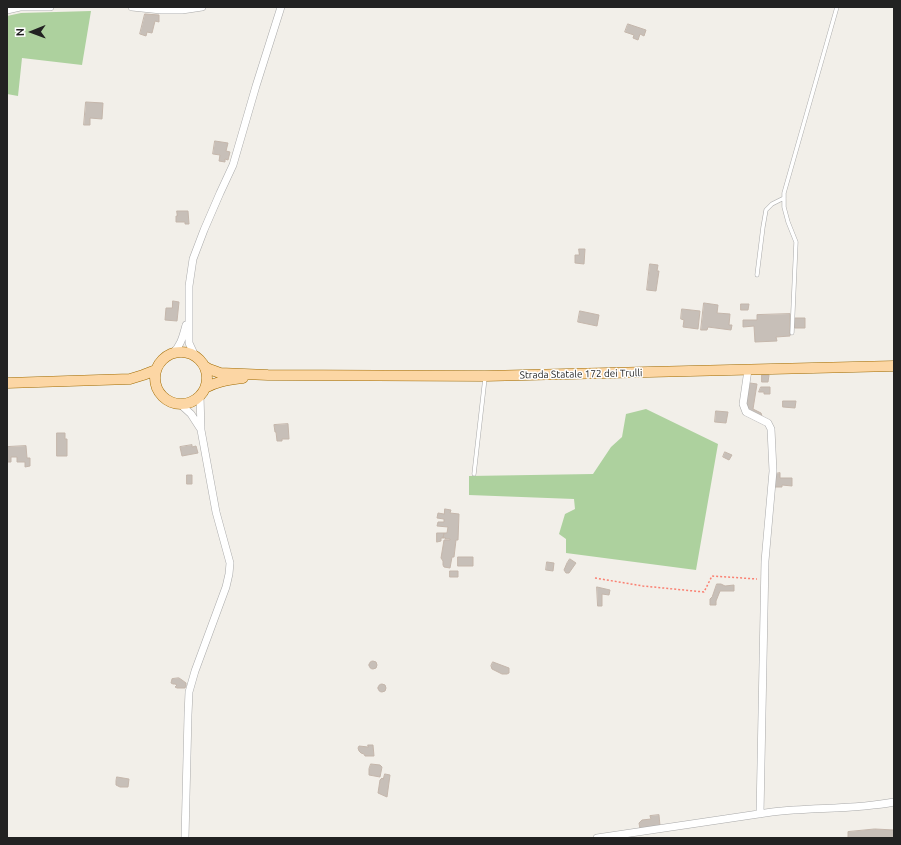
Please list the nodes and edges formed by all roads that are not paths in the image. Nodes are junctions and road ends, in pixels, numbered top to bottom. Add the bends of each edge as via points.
1 (50, 7) edge
2 (132, 7) edge
3 (202, 7) edge
4 (281, 7) edge
5 (837, 7) edge
6 (7, 10) edge
7 (784, 198) junction
8 (757, 275) dead end
9 (188, 317) junction
10 (792, 334) dead end
11 (172, 354) junction
12 (195, 356) junction
13 (204, 366) junction
14 (894, 366) edge
15 (156, 370) junction
16 (748, 370) junction
17 (268, 374) junction
18 (485, 376) junction
19 (130, 379) junction
20 (7, 383) edge
21 (157, 387) junction
22 (203, 391) junction
23 (180, 404) junction
24 (201, 430) junction
25 (474, 474) dead end
26 (894, 802) edge
27 (760, 814) junction
28 (185, 838) edge
29 (596, 838) edge

1 - 6 street via 20,7
2 - 3 street via 160,10
4 - 9 street via 233,165 193,259
5 - 7 lane
7 - 8 lane via 766,210
7 - 10 lane via 788,222 796,242
9 - 11 street via 182,342
9 - 12 street via 189,343
11 - 12 main road via 180,352
11 - 15 main road via 163,360
12 - 13 main road, Strada Statale 172 dei Trulli
13 - 17 main road, Strada Statale 172 dei Trulli via 220,372
13 - 22 main road via 206,380
14 - 16 main road, Strada Statale 172 dei Trulli
15 - 19 main road
15 - 21 main road
16 - 18 main road, Strada Statale 172 dei Trulli
16 - 27 street via 743,404 746,412 768,423 771,429 772,471 765,561
17 - 18 main road, Strada Statale 172 dei Trulli
17 - 22 main road, Strada Statale 172 dei Trulli via 219,381
18 - 25 lane
19 - 20 main road
19 - 21 main road
21 - 23 main road via 164,398
22 - 23 main road, Strada Statale 172 dei Trulli via 194,400
22 - 24 street
23 - 24 street via 191,414
24 - 28 street via 216,512 230,568 226,587 189,692
26 - 27 street
27 - 29 street

